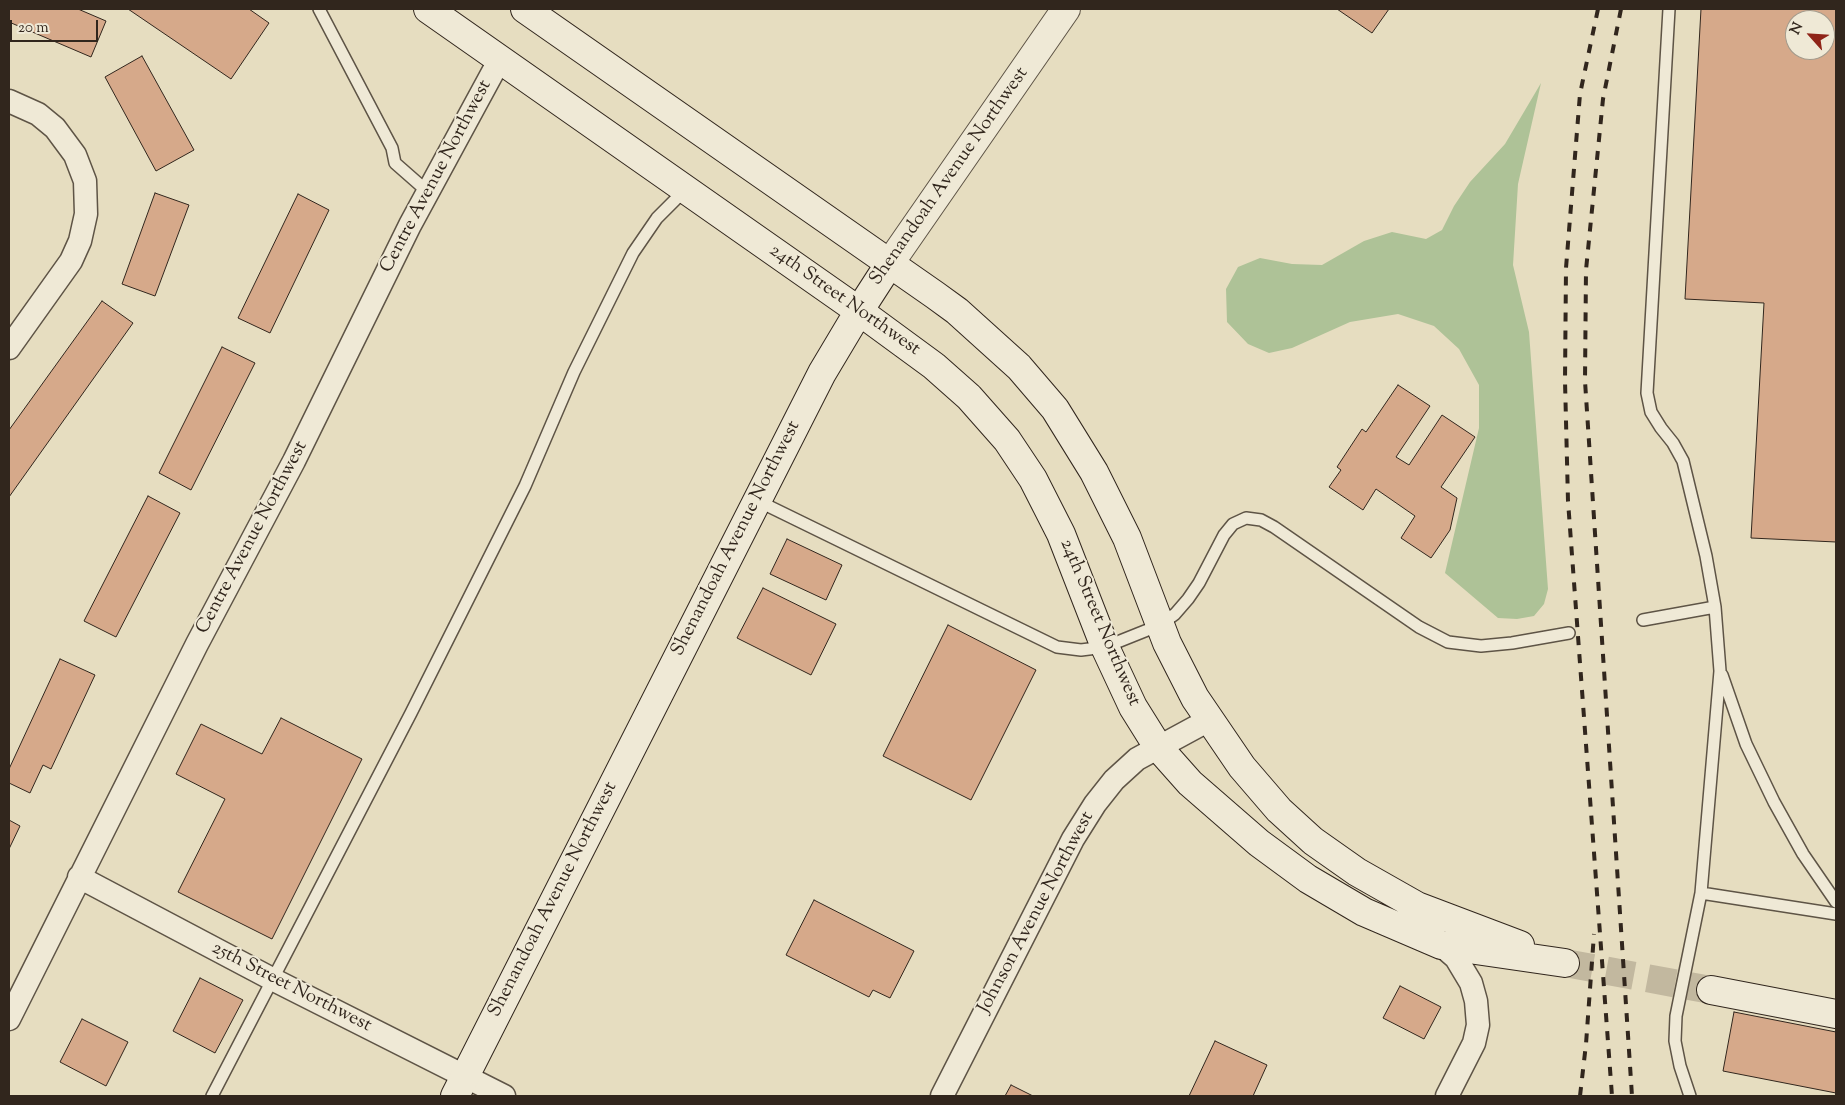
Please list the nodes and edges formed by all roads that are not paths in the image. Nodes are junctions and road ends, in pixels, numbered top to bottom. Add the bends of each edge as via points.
1 (319, 9) edge
2 (428, 9) edge
3 (1066, 9) edge
4 (1669, 9) edge
5 (531, 11) edge
6 (500, 59) junction
7 (9, 101) edge
8 (686, 189) junction
9 (428, 192) junction
10 (890, 263) junction
11 (858, 311) junction
12 (9, 348) edge
13 (756, 500) junction
14 (1715, 607) junction
15 (1643, 620) dead end
16 (1160, 625) junction
17 (1569, 633) dead end
18 (1104, 646) junction
19 (1720, 671) junction
20 (1209, 720) junction
21 (1158, 747) junction
22 (79, 876) junction
23 (1701, 893) junction
24 (1836, 902) edge
25 (1836, 914) edge
26 (1441, 945) junction
27 (272, 979) junction
28 (1711, 990) tunnel mouth
29 (1836, 1014) edge
30 (9, 1018) edge
31 (460, 1086) edge
32 (212, 1096) edge
33 (504, 1096) edge
34 (942, 1096) edge
35 (1447, 1096) edge
36 (1690, 1096) edge

1 - 9 lane via 392,148 395,163
2 - 6 main road, 24th Street Northwest
3 - 10 main road, Shenandoah Avenue Northwest
4 - 14 lane via 1647,393 1651,412 1683,461
5 - 10 main road, 24th Street Northwest
6 - 8 main road, 24th Street Northwest
6 - 9 street, Centre Avenue Northwest
7 - 12 street via 38,114 55,128 75,155 85,181 86,214 71,261
8 - 11 main road, 24th Street Northwest
8 - 27 lane via 656,218 633,253 574,372 524,486
9 - 22 street, Centre Avenue Northwest via 294,461
10 - 11 main road, Shenandoah Avenue Northwest
10 - 16 main road, 24th Street Northwest via 957,311 1018,367 1055,409 1094,472 1122,530
11 - 13 main road, Shenandoah Avenue Northwest
11 - 18 main road, 24th Street Northwest via 934,366 968,396 1007,440 1034,479 1062,534
13 - 18 lane via 1057,647 1081,650
13 - 31 main road, Shenandoah Avenue Northwest
14 - 15 lane
14 - 19 lane
16 - 17 lane via 1188,599 1224,535 1234,524 1246,518 1261,520 1274,527 1419,627 1448,642 1481,646
16 - 18 lane
16 - 20 main road, 24th Street Northwest
18 - 21 main road, 24th Street Northwest via 1133,707
19 - 23 lane
19 - 24 lane via 1746,744 1774,802 1803,854
20 - 21 street, Johnson Avenue Northwest
20 - 26 main road, 24th Street Northwest via 1242,767 1280,810 1313,841 1358,872 1417,906 1566,963
21 - 26 main road, 24th Street Northwest via 1190,783 1259,843 1308,879 1364,912
21 - 34 street, Johnson Avenue Northwest via 1137,759 1095,804
22 - 27 street, 25th Street Northwest
22 - 30 street, Centre Avenue Northwest
23 - 25 lane
23 - 36 lane via 1676,1016 1675,1041
26 - 35 street via 1456,958 1471,982 1478,1025 1474,1043
27 - 31 street, 25th Street Northwest
27 - 32 lane
28 - 29 main road
31 - 33 street, 25th Street Northwest

